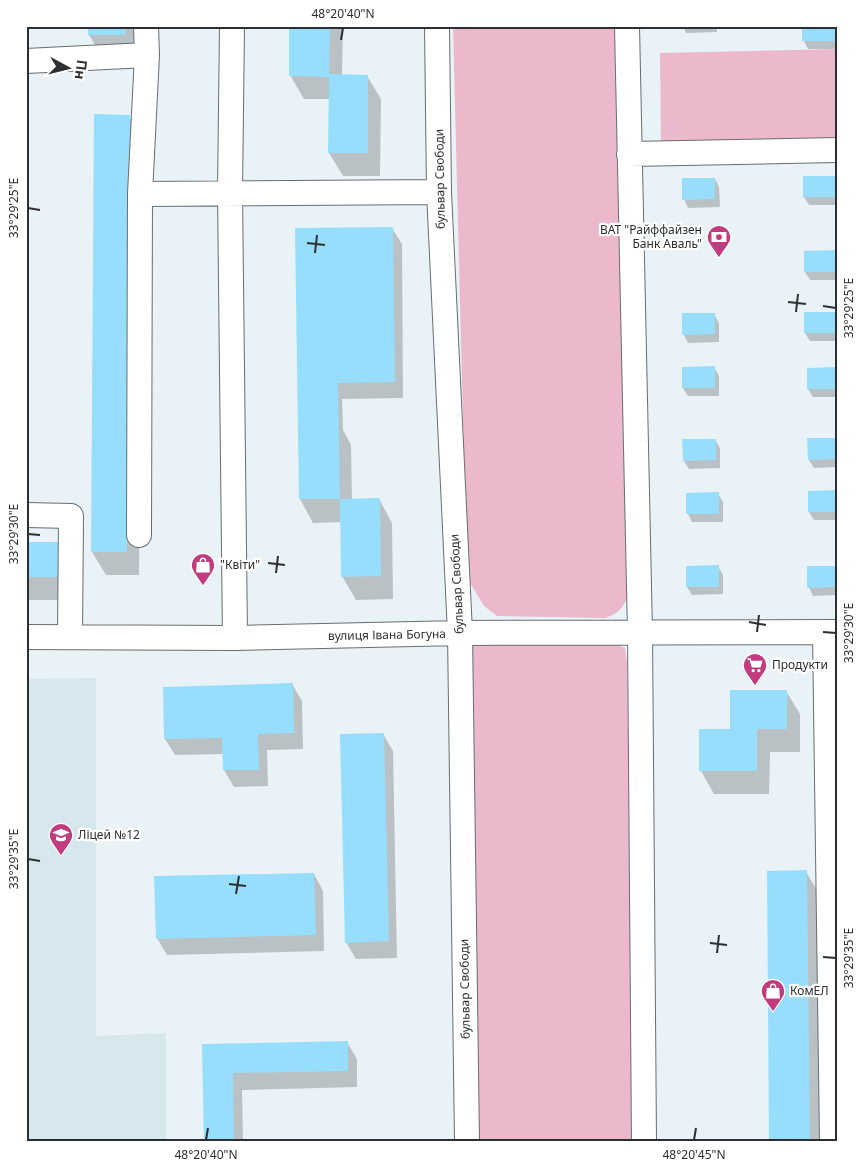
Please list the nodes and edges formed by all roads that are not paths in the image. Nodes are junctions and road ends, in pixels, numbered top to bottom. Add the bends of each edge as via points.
1 (146, 26) edge
2 (232, 26) edge
3 (437, 26) edge
4 (627, 26) edge
5 (146, 55) junction
6 (26, 61) edge
7 (837, 150) edge
8 (629, 154) junction
9 (230, 192) junction
10 (439, 192) junction
11 (140, 194) junction
12 (26, 514) edge
13 (139, 535) dead end
14 (831, 632) edge
15 (460, 633) junction
16 (640, 634) junction
17 (26, 637) edge
18 (70, 637) junction
19 (235, 638) junction
20 (467, 1142) edge
21 (644, 1142) edge
22 (832, 1142) edge

1 - 5 street
2 - 9 street
3 - 10 street, бульвар Свободи
4 - 8 street
5 - 6 street
5 - 11 street
7 - 8 street
8 - 16 street
9 - 10 street
9 - 11 street
9 - 19 street
10 - 15 street, бульвар Свободи
11 - 13 street
12 - 18 street via 71,516
14 - 16 street, вулиця Івана Богуна
14 - 22 street
15 - 16 street, вулиця Івана Богуна
15 - 19 street, вулиця Івана Богуна
15 - 20 street, бульвар Свободи
16 - 21 street
17 - 18 street, вулиця Івана Богуна
18 - 19 street, вулиця Івана Богуна

